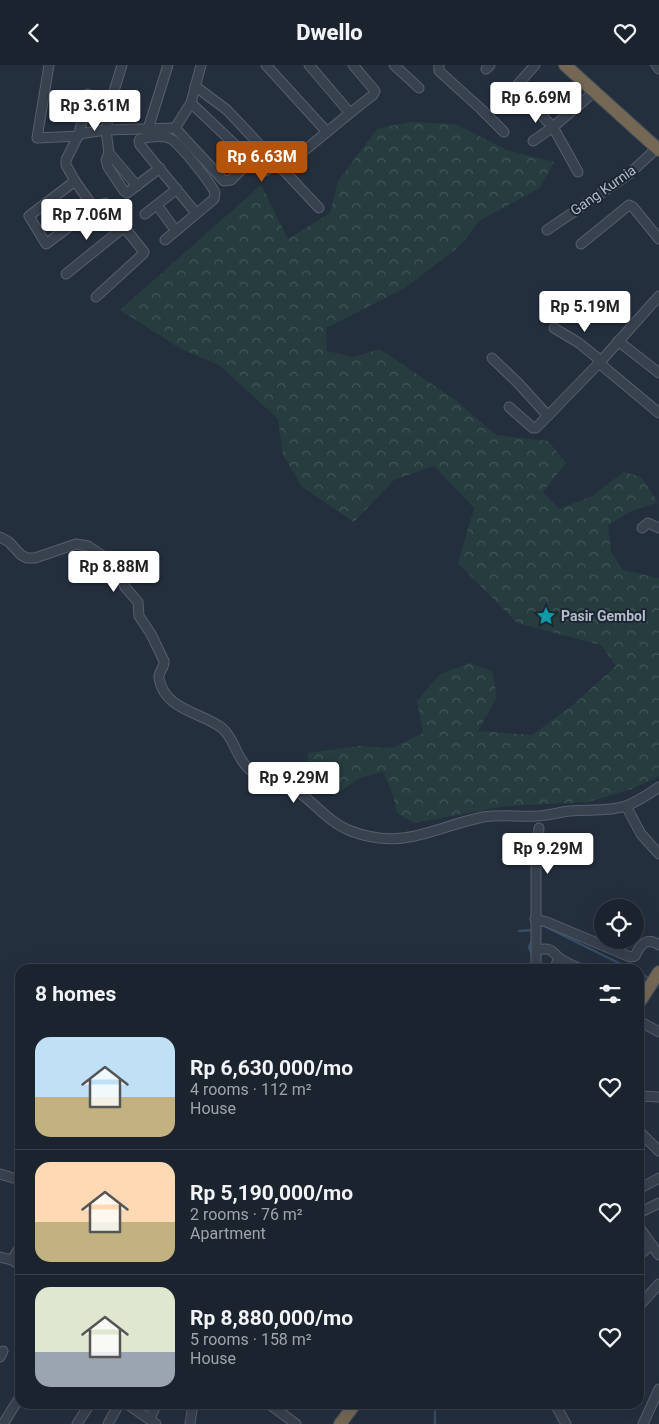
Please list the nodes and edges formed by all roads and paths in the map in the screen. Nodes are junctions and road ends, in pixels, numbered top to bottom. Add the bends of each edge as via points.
1 (48, 65) edge
2 (122, 65) edge
3 (168, 65) edge
4 (201, 65) edge
5 (266, 65) edge
6 (309, 65) edge
7 (353, 65) edge
8 (394, 65) edge
9 (439, 65) edge
10 (535, 65) edge
11 (565, 65) edge
12 (656, 65) edge
13 (659, 69) edge
14 (520, 83) junction
15 (195, 86) junction
16 (419, 88) dead end
17 (594, 92) junction
18 (88, 94) dead end
19 (507, 97) dead end
20 (191, 103) junction
21 (350, 113) junction
22 (553, 127) junction
23 (175, 128) junction
24 (148, 129) junction
25 (106, 130) junction
26 (327, 131) junction
27 (504, 132) dead end
28 (79, 135) junction
29 (533, 141) dead end
30 (658, 149) edge
31 (109, 153) junction
32 (251, 160) junction
33 (280, 166) junction
34 (160, 168) junction
35 (578, 172) dead end
36 (75, 181) junction
37 (138, 186) junction
38 (177, 189) junction
39 (157, 205) junction
40 (94, 208) junction
41 (319, 208) dead end
42 (196, 213) junction
43 (145, 214) dead end
44 (123, 227) junction
45 (547, 230) dead end
46 (176, 231) junction
47 (659, 239) edge
48 (165, 240) dead end
49 (581, 244) dead end
50 (66, 274) dead end
51 (659, 296) edge
52 (96, 297) dead end
53 (554, 328) dead end
54 (618, 341) junction
55 (492, 358) dead end
56 (600, 362) junction
57 (659, 373) edge
58 (509, 407) dead end
59 (659, 413) edge
60 (548, 416) junction
61 (659, 527) edge
62 (642, 528) dead end
63 (0, 537) edge
64 (659, 787) edge
65 (626, 806) junction
66 (539, 828) dead end
67 (659, 854) edge
68 (535, 921) junction
69 (659, 945) edge
70 (536, 950) junction
71 (559, 958) junction
72 (536, 964) edge
73 (556, 964) edge
74 (570, 964) edge
75 (657, 976) edge
76 (644, 996) edge
77 (644, 1024) edge
78 (659, 1032) edge
79 (644, 1096) edge
80 (659, 1097) edge
81 (644, 1136) edge
82 (659, 1151) edge
83 (0, 1174) edge
84 (15, 1178) edge
85 (659, 1178) edge
86 (644, 1186) edge
87 (659, 1203) edge
88 (644, 1210) edge
89 (644, 1234) edge
90 (652, 1245) junction
91 (644, 1251) edge
92 (659, 1255) edge
93 (0, 1257) edge
94 (15, 1262) edge
95 (659, 1283) edge
96 (644, 1300) edge
97 (658, 1394) edge
98 (15, 1405) edge
99 (87, 1409) edge
100 (116, 1409) edge
101 (134, 1409) edge
102 (154, 1409) edge
103 (192, 1409) edge
104 (276, 1409) edge
105 (351, 1409) edge
106 (558, 1409) edge
107 (153, 1422) edge
108 (3, 1424) edge
109 (77, 1424) edge
110 (108, 1424) edge
111 (190, 1424) edge
112 (296, 1424) edge
113 (340, 1424) edge
114 (566, 1424) edge
115 (643, 1424) edge

1 - 28 street via 37,138
2 - 25 street
3 - 24 street
4 - 15 street
5 - 26 street
6 - 21 street
7 - 21 street via 375,91
8 - 16 street
9 - 27 street via 439,71
10 - 14 street
11 - 17 highway
12 - 13 street
14 - 19 street
14 - 22 street
15 - 20 street
15 - 33 street via 227,110
17 - 22 street
17 - 30 highway
18 - 28 street
20 - 23 street
20 - 32 street
21 - 26 street
22 - 29 street
22 - 35 street
23 - 24 street
23 - 32 street via 224,181 234,178
24 - 25 street
25 - 28 street
25 - 31 street
26 - 33 street
28 - 36 street via 66,160
30 - 45 street, Gang Kurnia via 628,175
31 - 37 street
31 - 37 street via 108,167 124,191 129,193
32 - 33 street via 265,171
33 - 41 street
34 - 37 street
34 - 38 street
34 - 42 street via 140,145 140,139 158,136 172,139 208,181 216,197
36 - 40 street
36 - 40 street via 29,216 46,244
38 - 39 street
38 - 42 street
39 - 43 street
39 - 46 street
40 - 44 street via 106,203
42 - 46 street
44 - 50 street
44 - 52 street via 144,252
46 - 48 street
47 - 49 street via 629,205
51 - 54 street
53 - 56 street via 580,343
54 - 56 street
54 - 57 street
55 - 60 street
56 - 59 street
56 - 60 street
58 - 60 street via 534,428
61 - 62 street via 648,523
63 - 65 street via 27,558 81,544 95,549 116,564 125,587 138,602 139,616 164,661 159,677 165,694 182,708 222,729 251,771 290,785 337,824 352,832 380,839 407,838 485,817 540,816
64 - 65 street
65 - 67 street via 641,834
66 - 68 street
68 - 69 street via 553,925 630,957 635,956 645,942
68 - 70 street
70 - 71 street via 550,949
70 - 72 street
71 - 73 street
71 - 74 street
75 - 76 highway
77 - 78 street
79 - 80 street
81 - 82 street
83 - 84 street
85 - 86 street
87 - 88 street
89 - 90 street
90 - 91 street
90 - 92 street
93 - 94 street
95 - 96 street
97 - 115 street
98 - 108 street
99 - 109 street
100 - 110 street
101 - 107 street
102 - 107 street
103 - 111 street
104 - 112 street
105 - 113 highway
106 - 114 street

